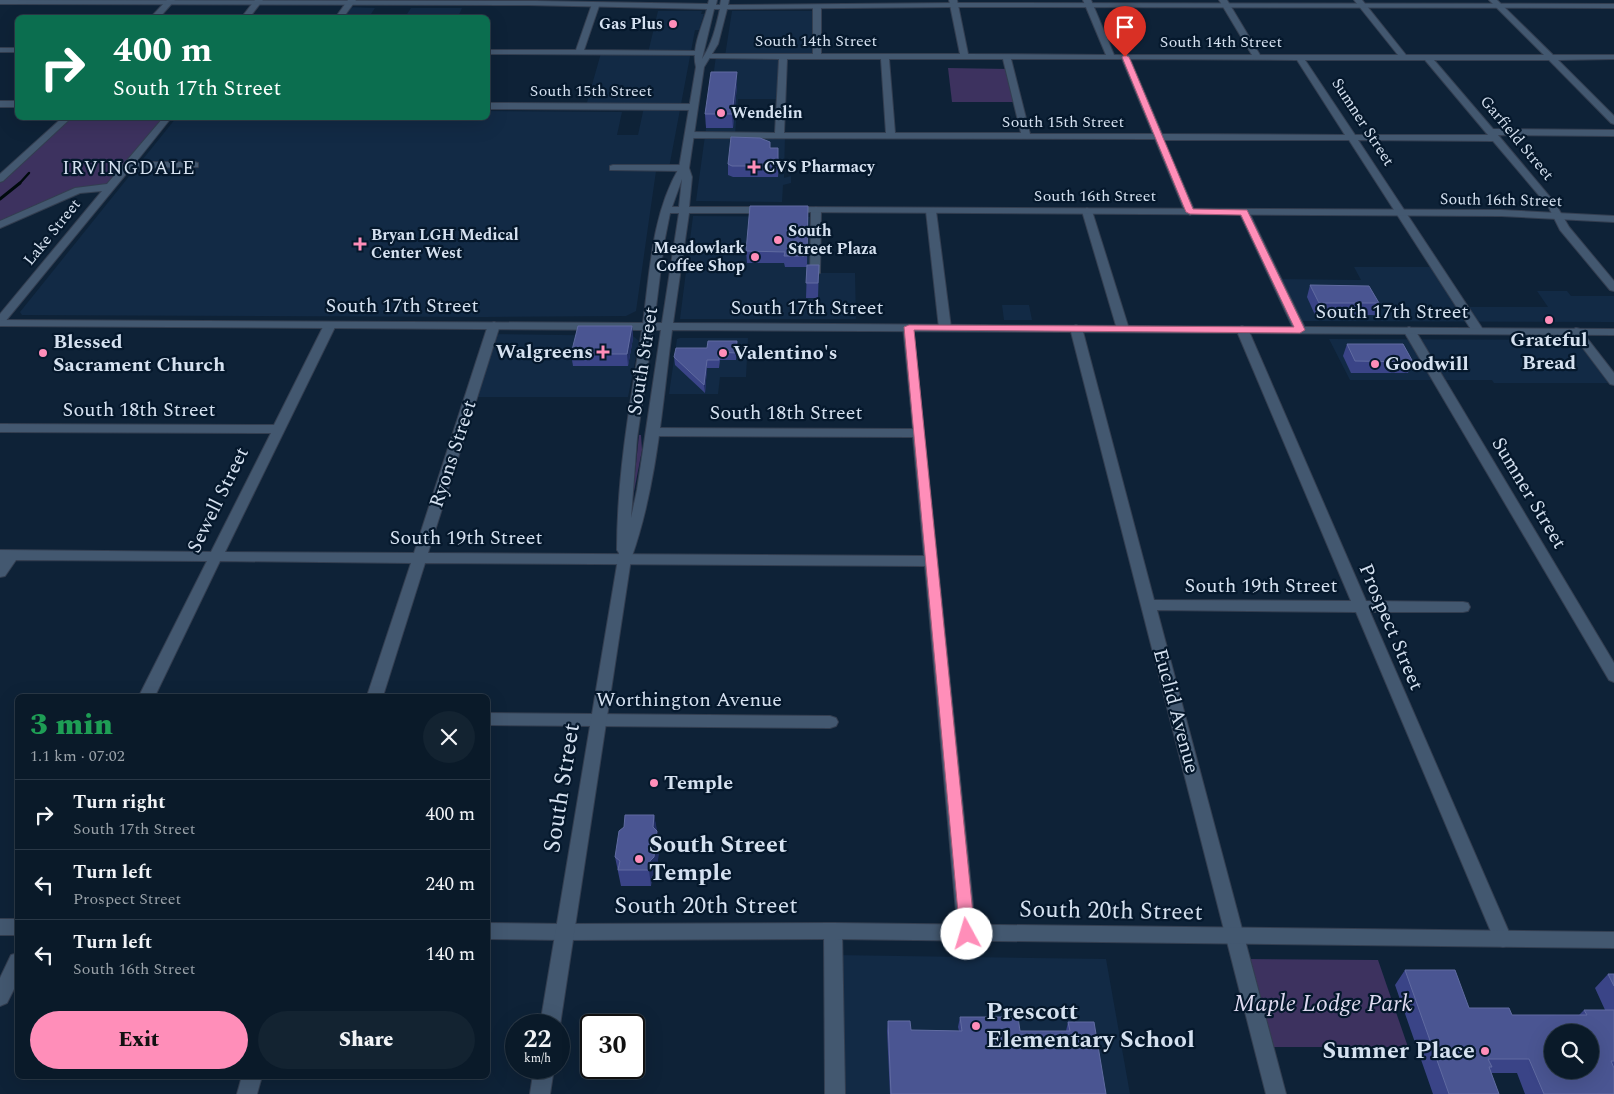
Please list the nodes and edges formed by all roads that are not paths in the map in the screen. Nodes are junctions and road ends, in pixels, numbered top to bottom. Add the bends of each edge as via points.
1 (170, 1) edge
2 (258, 1) edge
3 (351, 1) edge
4 (0, 2) edge
5 (475, 2) edge
6 (528, 3) junction
7 (712, 3) edge
8 (724, 3) edge
9 (817, 3) edge
10 (953, 3) edge
11 (1089, 3) edge
12 (1225, 3) edge
13 (1360, 3) edge
14 (1496, 3) edge
15 (595, 6) junction
16 (1614, 6) edge
17 (157, 15) edge
18 (247, 15) edge
19 (341, 15) edge
20 (0, 50) edge
21 (15, 50) edge
22 (490, 52) edge
23 (579, 52) junction
24 (699, 53) junction
25 (783, 55) junction
26 (708, 56) junction
27 (817, 56) junction
28 (885, 56) junction
29 (964, 56) junction
30 (1006, 56) junction
31 (1111, 57) junction
32 (1125, 57) junction
33 (1257, 57) junction
34 (1614, 57) edge
35 (1300, 58) junction
36 (1404, 58) junction
37 (1428, 58) junction
38 (1550, 58) junction
39 (700, 67) junction
40 (0, 104) edge
41 (15, 104) edge
42 (490, 106) edge
43 (694, 106) junction
44 (65, 120) edge
45 (165, 120) edge
46 (1614, 120) edge
47 (1614, 133) edge
48 (690, 135) junction
49 (779, 135) junction
50 (1493, 135) junction
51 (891, 136) junction
52 (1026, 136) junction
53 (1158, 137) junction
54 (1354, 138) junction
55 (0, 165) edge
56 (15, 165) junction
57 (128, 165) junction
58 (195, 166) dead end
59 (613, 168) dead end
60 (684, 168) junction
61 (0, 179) edge
62 (110, 187) junction
63 (666, 210) junction
64 (684, 210) junction
65 (816, 210) junction
66 (931, 211) junction
67 (1087, 211) junction
68 (1190, 212) junction
69 (1244, 212) junction
70 (1402, 213) junction
71 (1558, 216) junction
72 (1614, 219) edge
73 (0, 225) edge
74 (815, 273) edge
75 (1614, 288) edge
76 (0, 322) edge
77 (330, 325) junction
78 (494, 325) junction
79 (648, 326) junction
80 (667, 326) junction
81 (909, 327) junction
82 (945, 328) junction
83 (1076, 328) junction
84 (1123, 329) junction
85 (1242, 330) junction
86 (1300, 330) junction
87 (1409, 330) junction
88 (1478, 331) junction
89 (1576, 332) junction
90 (1614, 332) edge
91 (1614, 381) edge
92 (0, 428) edge
93 (278, 429) junction
94 (652, 432) junction
95 (919, 433) junction
96 (6, 555) edge
97 (215, 556) junction
98 (420, 557) junction
99 (624, 559) junction
100 (931, 561) junction
101 (0, 572) edge
102 (1148, 605) junction
103 (1360, 606) junction
104 (1463, 607) dead end
105 (1614, 676) edge
106 (148, 694) edge
107 (376, 694) edge
108 (490, 719) edge
109 (598, 720) junction
110 (830, 722) dead end
111 (0, 927) edge
112 (15, 927) edge
113 (490, 931) edge
114 (833, 931) junction
115 (564, 932) junction
116 (967, 934) junction
117 (1235, 937) junction
118 (1503, 939) junction
119 (1614, 940) edge
120 (15, 967) edge
121 (0, 997) edge
122 (552, 1014) edge
123 (251, 1079) edge
124 (542, 1079) edge
125 (247, 1094) edge
126 (540, 1094) edge
127 (835, 1094) edge
128 (1276, 1094) edge

1 - 2 street
1 - 4 street
1 - 17 street
2 - 3 street
2 - 18 street
3 - 5 street
3 - 19 street
5 - 6 street
6 - 7 street
6 - 15 street
7 - 8 street
7 - 15 street
7 - 24 street, South Street
8 - 9 street
8 - 26 street, South Street via 718,32
9 - 10 street
9 - 27 street
10 - 11 street
10 - 29 street
11 - 12 street
11 - 31 street
12 - 13 street
12 - 33 street
13 - 14 street
13 - 36 street
14 - 16 street
14 - 38 street
15 - 23 street
20 - 21 street
22 - 23 street
23 - 24 street
24 - 39 street, South Street
25 - 26 street, South 14th Street
25 - 27 street, South 14th Street
25 - 49 street
26 - 39 street, South Street
27 - 28 street, South 14th Street
28 - 29 street, South 14th Street
28 - 51 street
29 - 30 street, South 14th Street
30 - 31 street, South 14th Street
30 - 52 street
31 - 32 street, South 14th Street
32 - 33 street, South 14th Street
32 - 53 street
33 - 35 street, South 14th Street
34 - 38 street, South 14th Street
35 - 36 street, South 14th Street
35 - 54 street, Sumner Street
36 - 37 street, South 14th Street
37 - 38 street, South 14th Street
37 - 50 street, Garfield Street
38 - 46 street
39 - 43 street, South Street
40 - 41 street
42 - 43 street, South 15th Street
43 - 48 street, South Street
44 - 56 street
45 - 57 street, Lake Street
47 - 50 street, South 15th Street
48 - 49 street, South 15th Street
48 - 60 street, South Street
49 - 51 street, South 15th Street
50 - 54 street, South 15th Street
50 - 71 street, Garfield Street
51 - 52 street, South 15th Street
52 - 53 street, South 15th Street
53 - 54 street, South 15th Street
53 - 68 street
54 - 70 street, Sumner Street
55 - 56 street
56 - 61 street
57 - 58 street
57 - 62 street, Lake Street
59 - 60 street
60 - 63 street, South Street via 672,188
60 - 64 street, South Street via 687,177
62 - 73 street via 78,190
62 - 76 street, Lake Street
63 - 64 street, South 16th Street
63 - 79 street, South Street
64 - 65 street, South 16th Street
64 - 80 street, South Street
65 - 66 street, South 16th Street
65 - 74 street
66 - 67 street, South 16th Street
66 - 82 street
67 - 68 street, South 16th Street
67 - 84 street
68 - 69 street, South 16th Street
69 - 70 street, South 16th Street
69 - 86 street
70 - 71 street, South 16th Street
70 - 88 street, Sumner Street
71 - 72 street, South 16th Street
71 - 75 main road, Garfield Street via 1564,228
76 - 77 main road, South 17th Street
77 - 78 main road, South 17th Street
77 - 93 street, Sewell Street
78 - 79 main road, South 17th Street
78 - 98 street, Ryons Street
79 - 80 street, South 17th Street
79 - 99 street, South Street via 622,514
80 - 81 street, South 17th Street
80 - 94 street, South Street
81 - 82 street, South 17th Street
81 - 95 street
82 - 83 street, South 17th Street
83 - 84 street, South 17th Street
83 - 102 street, Euclid Avenue
84 - 85 street, South 17th Street
85 - 86 street, South 17th Street
85 - 103 street, Prospect Street
86 - 87 street, South 17th Street
87 - 88 street, South 17th Street
87 - 105 street, Sumner Street
88 - 89 street, South 17th Street
89 - 90 street, South 17th Street
89 - 91 street
92 - 93 street, South 18th Street
93 - 97 street, Sewell Street
94 - 95 street, South 18th Street
94 - 99 street, South Street via 641,502
95 - 100 street
96 - 97 street, South 19th Street
96 - 101 street
97 - 98 street, South 19th Street
97 - 106 street, Sewell Street
98 - 99 street, South 19th Street
98 - 107 street, Ryons Street
99 - 100 street, South 19th Street
99 - 109 street, South Street
100 - 116 street
102 - 103 street, South 19th Street
102 - 117 street, Euclid Avenue
103 - 104 street, South 19th Street
103 - 118 street, Prospect Street
108 - 109 street, Worthington Avenue
109 - 110 street, Worthington Avenue
109 - 115 street, South Street
111 - 112 street
113 - 115 street, South 20th Street
114 - 115 street, South 20th Street
114 - 116 street, South 20th Street
114 - 127 street
115 - 122 street, South Street
116 - 117 street, South 20th Street
117 - 118 street, South 20th Street
117 - 128 street, Euclid Avenue
118 - 119 street, South 20th Street
120 - 121 street
123 - 125 street
124 - 126 street

